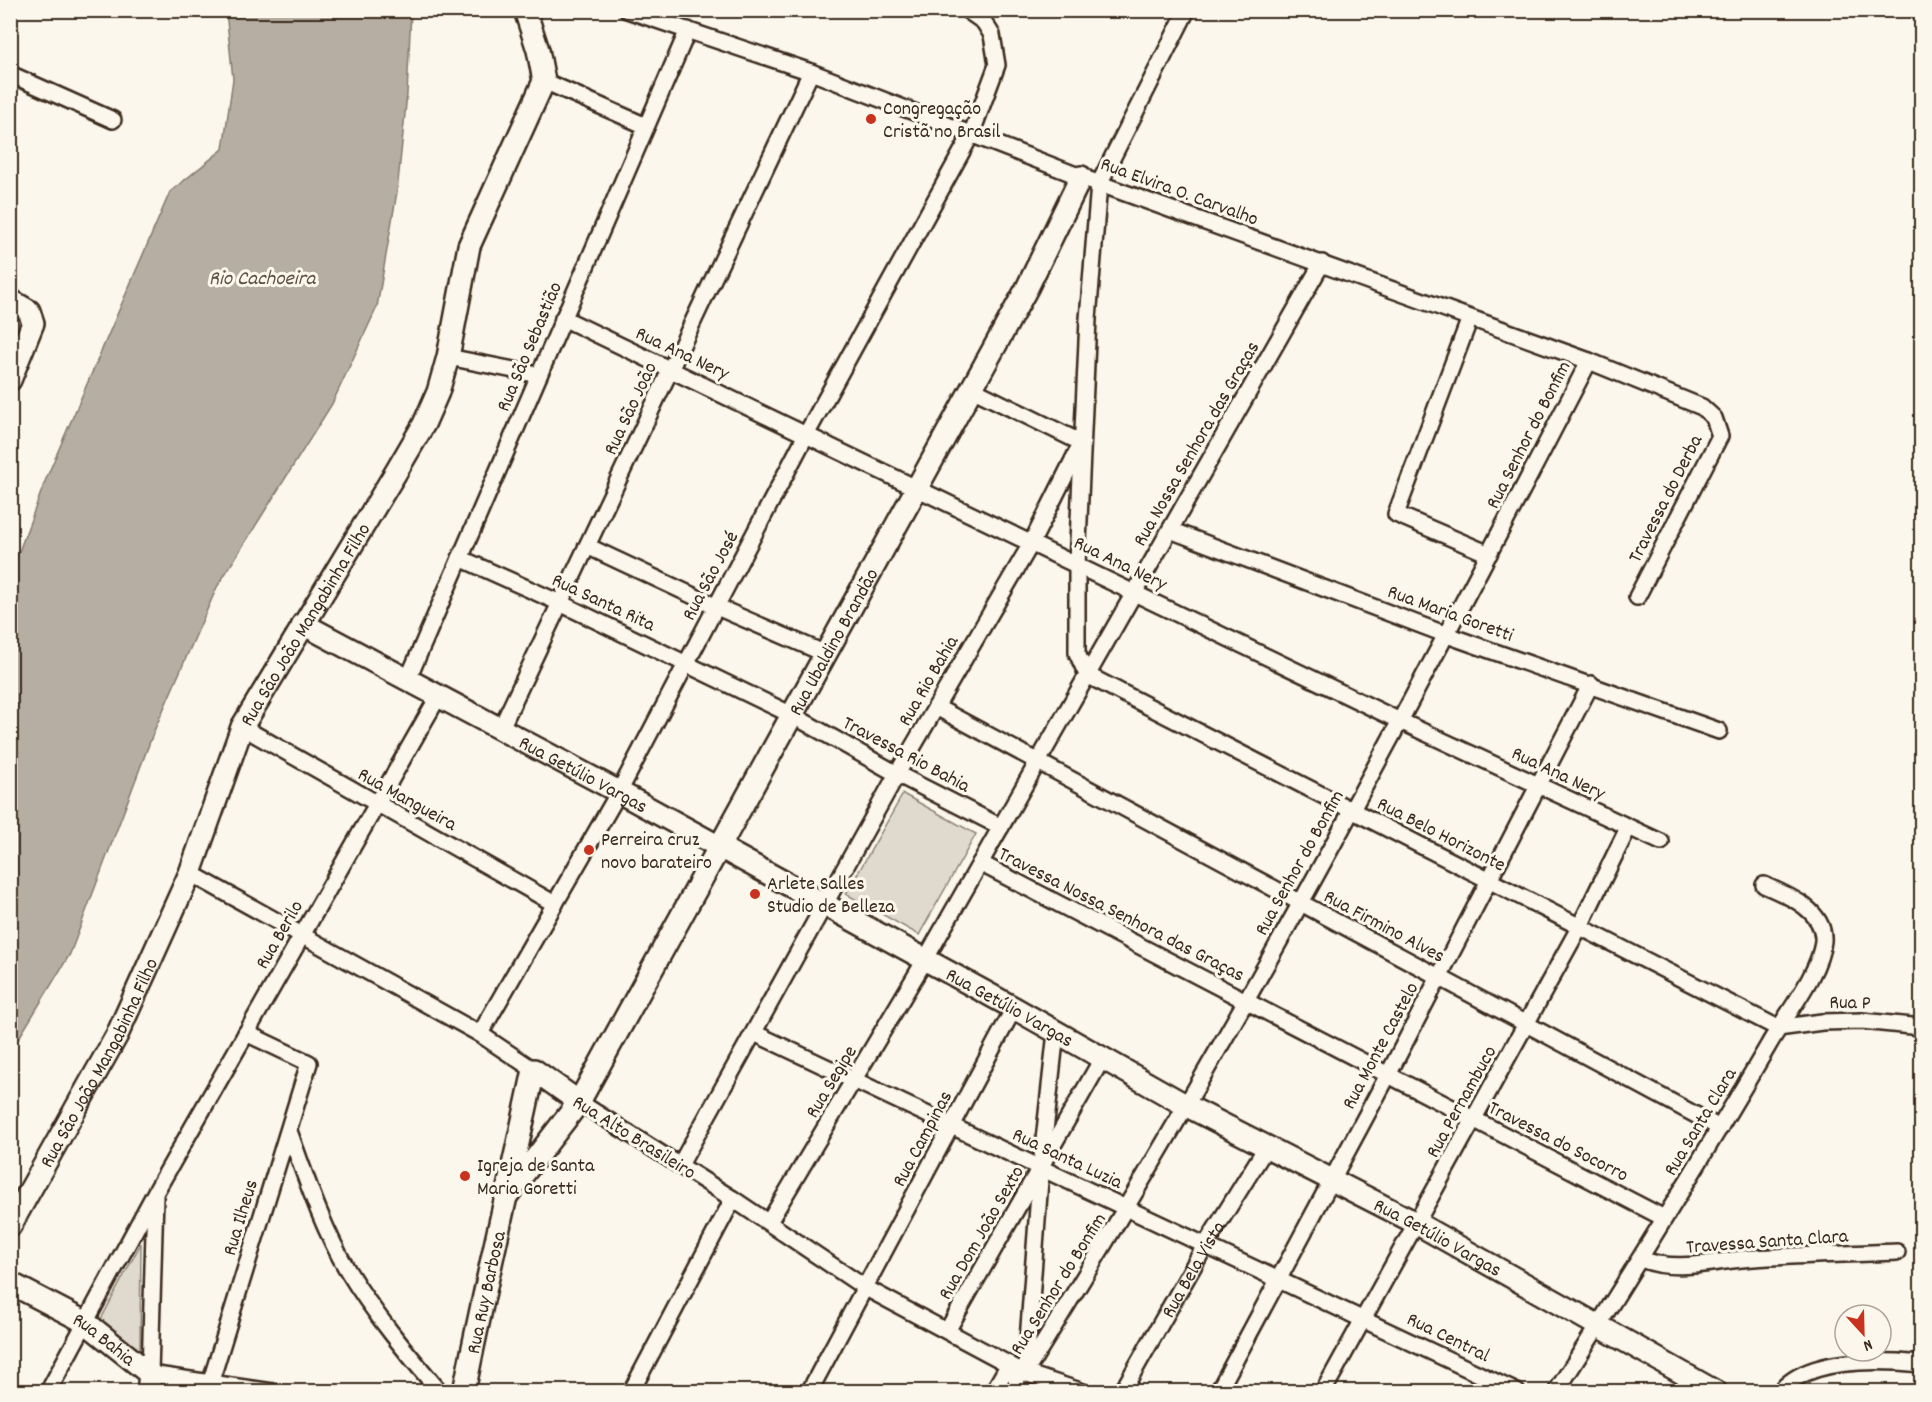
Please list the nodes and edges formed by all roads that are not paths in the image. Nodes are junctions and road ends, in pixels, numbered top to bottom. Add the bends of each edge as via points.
1 (525, 10) edge
2 (627, 10) edge
3 (967, 10) edge
4 (1187, 10) edge
5 (688, 30) junction
6 (811, 72) junction
7 (10, 74) edge
8 (544, 81) junction
9 (113, 120) dead end
10 (646, 126) junction
11 (971, 135) junction
12 (1090, 180) junction
13 (1322, 263) junction
14 (10, 300) edge
15 (563, 318) junction
16 (1470, 318) junction
17 (448, 357) junction
18 (1589, 361) junction
19 (670, 370) junction
20 (539, 375) junction
21 (10, 380) edge
22 (972, 389) junction
23 (1714, 418) joint
24 (807, 433) junction
25 (1082, 443) junction
26 (918, 487) junction
27 (1170, 530) junction
28 (1032, 542) junction
29 (587, 546) junction
30 (1489, 554) junction
31 (460, 558) junction
32 (1077, 565) junction
33 (1134, 592) junction
34 (1637, 597) dead end
35 (560, 603) junction
36 (717, 607) junction
37 (303, 624) junction
38 (1447, 635) junction
39 (826, 654) junction
40 (686, 663) junction
41 (1087, 675) junction
42 (408, 679) junction
43 (1591, 684) junction
44 (438, 697) junction
45 (936, 708) junction
46 (794, 716) junction
47 (1400, 721) junction
48 (242, 727) junction
49 (500, 730) junction
50 (1719, 731) dead end
51 (1038, 762) junction
52 (897, 774) junction
53 (1540, 786) junction
54 (619, 792) junction
55 (376, 804) junction
56 (1350, 810) junction
57 (1001, 827) junction
58 (1628, 828) junction
59 (1661, 843) dead end
60 (721, 848) junction
61 (980, 863) junction
62 (190, 873) junction
63 (1490, 881) junction
64 (1764, 885) dead end
65 (1300, 903) junction
66 (555, 904) junction
67 (825, 904) junction
68 (1580, 926) junction
69 (301, 937) junction
70 (925, 960) junction
71 (1438, 977) junction
72 (1244, 1000) junction
73 (1014, 1008) junction
74 (1526, 1024) junction
75 (1922, 1027) edge
76 (1779, 1028) junction
77 (1056, 1032) junction
78 (246, 1033) junction
79 (754, 1033) junction
80 (480, 1034) junction
81 (1102, 1059) junction
82 (534, 1070) junction
83 (1388, 1075) junction
84 (855, 1080) junction
85 (579, 1102) junction
86 (1187, 1106) junction
87 (1474, 1120) junction
88 (951, 1125) junction
89 (1720, 1128) junction
90 (289, 1131) junction
91 (1267, 1146) junction
92 (680, 1165) junction
93 (1041, 1167) junction
94 (1331, 1181) junction
95 (155, 1192) junction
96 (508, 1194) junction
97 (733, 1198) junction
98 (1128, 1208) junction
99 (1664, 1218) junction
100 (770, 1222) junction
101 (1416, 1223) junction
102 (10, 1226) edge
103 (1206, 1244) junction
104 (1897, 1252) dead end
105 (1641, 1259) junction
106 (1278, 1278) junction
107 (10, 1283) edge
108 (864, 1287) junction
109 (1363, 1318) junction
110 (85, 1322) junction
111 (1598, 1325) junction
112 (947, 1331) junction
113 (1922, 1364) edge
114 (1017, 1369) junction
115 (149, 1383) edge
116 (210, 1384) junction
117 (48, 1392) edge
118 (273, 1392) edge
119 (440, 1392) edge
120 (464, 1392) edge
121 (631, 1392) edge
122 (809, 1392) edge
123 (993, 1392) edge
124 (1017, 1392) edge
125 (1083, 1392) edge
126 (1122, 1392) edge
127 (1218, 1392) edge
128 (1323, 1392) edge
129 (1516, 1392) edge
130 (1556, 1392) edge
131 (1716, 1392) edge
132 (1780, 1392) edge

1 - 8 street
2 - 5 street, Rua Elvira O. Carvalho
3 - 11 street, Rua São José via 984,22 992,35 997,65
4 - 12 street
5 - 6 street, Rua Elvira O. Carvalho
5 - 10 street, Rua São Sebastião
6 - 11 street, Rua Elvira O. Carvalho
6 - 19 street, Rua São João
7 - 9 street
8 - 10 street
8 - 17 street, Rua São João Mangabinha Filho via 470,246
10 - 15 street, Rua São Sebastião
11 - 12 street, Rua Elvira O. Carvalho
11 - 24 street, Rua São José
12 - 13 street, Rua Elvira O. Carvalho
12 - 22 street, Rua Ubaldino Brandão
12 - 25 street, Rua Rio Bahia
13 - 16 street, Rua Elvira O. Carvalho
13 - 27 street, Rua Nossa Senhora das Graças
14 - 21 street via 29,311 33,324
15 - 19 street, Rua Ana Nery
15 - 20 street, Rua São Sebastião
16 - 18 street, Rua Elvira O. Carvalho
16 - 30 street via 1396,514
17 - 20 street
17 - 37 street, Rua São João Mangabinha Filho via 424,424
18 - 23 street, Rua Elvira O. Carvalho via 1702,407
18 - 30 street, Rua Senhor do Bonfim
19 - 24 street, Rua Ana Nery
19 - 29 street, Rua São João
20 - 31 street, Rua São Sebastião
22 - 25 street
22 - 26 street, Rua Ubaldino Brandão
23 - 34 street, Travessa do Derba via 1720,436
24 - 26 street, Rua Ana Nery
24 - 36 street, Rua São José
25 - 28 street, Rua Rio Bahia
25 - 32 street
26 - 28 street, Rua Ana Nery
26 - 39 street, Rua Ubaldino Brandão
27 - 33 street, Rua Nossa Senhora das Graças
27 - 38 street, Rua Maria Goretti
28 - 32 street, Rua Ana Nery
28 - 45 street, Rua Rio Bahia
29 - 35 street, Rua São João
29 - 36 street
30 - 38 street, Rua Senhor do Bonfim
31 - 35 street, Rua Santa Rita
31 - 42 street, Rua São Sebastião
32 - 33 street, Rua Ana Nery
32 - 41 street via 1077,653
33 - 41 street, Rua Nossa Senhora das Graças
33 - 47 street, Rua Ana Nery
35 - 40 street, Rua Santa Rita
35 - 49 street, Rua São João
36 - 39 street
36 - 40 street, Rua São José
37 - 42 street, Rua Getúlio Vargas
37 - 48 street, Rua São João Mangabinha Filho
38 - 43 street, Rua Maria Goretti
38 - 47 street, Rua Senhor do Bonfim
39 - 46 street, Rua Ubaldino Brandão
40 - 46 street, Rua Santa Rita
40 - 54 street, Rua São José
41 - 51 street, Rua Nossa Senhora das Graças
41 - 56 street, Rua Belo Horizonte
42 - 44 street, Rua Getúlio Vargas
43 - 50 street, Rua Maria Goretti
43 - 53 street, Rua Monte Castelo
44 - 49 street, Rua Getúlio Vargas
44 - 55 street, Rua Berilo
45 - 51 street, Rua Firmino Alves
45 - 52 street, Rua Rio Bahia
46 - 52 street, Travessa Rio Bahia
46 - 60 street, Rua Ubaldino Brandão
47 - 53 street, Rua Ana Nery
47 - 56 street, Rua Senhor do Bonfim
48 - 55 street, Rua Mangueira
48 - 62 street, Rua São João Mangabinha Filho
49 - 54 street, Rua Getúlio Vargas
51 - 57 street, Rua Nossa Senhora das Graças
51 - 65 street, Rua Firmino Alves
52 - 57 street, Travessa Rio Bahia
52 - 67 street, Rua Rio Bahia
53 - 58 street, Rua Ana Nery
53 - 63 street, Rua Monte Castelo
54 - 60 street, Rua Getúlio Vargas
54 - 66 street, Rua São José
55 - 66 street, Rua Mangueira
55 - 69 street, Rua Berilo
56 - 63 street, Rua Belo Horizonte
56 - 65 street, Rua Senhor do Bonfim
57 - 61 street, Rua Nossa Senhora das Graças
58 - 59 street, Rua Ana Nery
58 - 68 street, Rua Pernambuco
60 - 67 street, Rua Getúlio Vargas
60 - 85 street, Rua Ubaldino Brandão
61 - 70 street, Rua Nossa Senhora das Graças
61 - 72 street, Travessa Nossa Senhora das Graças
62 - 69 street, Rua Alto Brasileiro
62 - 102 street, Rua São João Mangabinha Filho via 117,1035
63 - 68 street, Rua Belo Horizonte
63 - 71 street, Rua Monte Castelo
64 - 76 street, Rua Santa Clara via 1805,906 1816,918 1823,939 1818,958
65 - 71 street, Rua Firmino Alves
65 - 72 street, Rua Senhor do Bonfim
66 - 80 street, Rua São José
67 - 70 street, Rua Getúlio Vargas
67 - 79 street, Rua Rio Bahia
68 - 74 street, Rua Pernambuco
68 - 76 street, Rua Belo Horizonte
69 - 78 street, Rua Berilo
69 - 80 street, Rua Alto Brasileiro
70 - 73 street, Rua Getúlio Vargas
70 - 84 street, Rua Segipe
71 - 74 street, Rua Firmino Alves
71 - 83 street, Rua Monte Castelo
72 - 83 street, Travessa do Socorro
72 - 86 street, Rua Senhor do Bonfim
73 - 77 street, Rua Getúlio Vargas
73 - 88 street, Rua Campinas
74 - 87 street, Rua Pernambuco
74 - 89 street, Rua Firmino Alves
75 - 76 street, Rua P via 1862,1021
76 - 89 street, Rua Santa Clara
77 - 81 street, Rua Getúlio Vargas
77 - 93 street
78 - 90 street, Rua Ilheus via 309,1063
78 - 95 street, Rua Berilo
79 - 84 street, Rua Santa Luzia
79 - 92 street, Rua Rio Bahia
80 - 82 street, Rua Alto Brasileiro
81 - 86 street, Rua Getúlio Vargas
81 - 93 street, Rua Dom João Sexto
82 - 85 street, Rua Alto Brasileiro
82 - 96 street, Rua Ruy Barbosa
83 - 87 street, Travessa do Socorro
83 - 94 street, Rua Monte Castelo
84 - 88 street, Rua Santa Luzia
84 - 100 street, Rua Segipe
85 - 92 street, Rua Alto Brasileiro
85 - 96 street, Rua Ruy Barbosa
86 - 91 street, Rua Getúlio Vargas
86 - 98 street, Rua Senhor do Bonfim
87 - 99 street, Travessa do Socorro
87 - 101 street, Rua Pernambuco
88 - 93 street, Rua Santa Luzia
88 - 108 street, Rua Campinas
89 - 99 street, Rua Santa Clara
90 - 116 street, Rua Ilheus
90 - 119 street via 314,1199 347,1269 377,1314
91 - 94 street, Rua Getúlio Vargas
91 - 103 street, Rua Bela Vista
92 - 97 street, Rua Alto Brasileiro
93 - 98 street, Rua Santa Luzia
93 - 112 street, Rua Dom João Sexto
93 - 114 street via 1032,1319
94 - 101 street, Rua Getúlio Vargas
94 - 106 street, Rua Monte Castelo
95 - 110 street, Rua Berilo
95 - 115 street, Rua Berilo
96 - 120 street, Rua Ruy Barbosa via 486,1279
97 - 100 street, Rua Alto Brasileiro
97 - 121 street
98 - 103 street, Rua Santa Luzia
98 - 114 street, Rua Senhor do Bonfim
99 - 105 street, Rua Santa Clara
100 - 108 street, Rua Alto Brasileiro
101 - 109 street, Rua Pernambuco
101 - 111 street, Rua Getúlio Vargas
103 - 106 street, Rua Santa Luzia
103 - 126 street, Rua Bela Vista
104 - 105 street, Travessa Santa Clara via 1751,1258 1677,1267
105 - 111 street, Rua Santa Clara
106 - 109 street, Rua Santa Luzia
106 - 127 street, Rua Monte Castelo
107 - 110 street, Rua Bahia
108 - 112 street, Rua Alto Brasileiro
108 - 122 street, Rua Campinas
109 - 128 street, Rua Pernambuco
109 - 129 street, Rua Central
110 - 115 street, Rua Bahia
110 - 117 street, Rua Berilo
111 - 130 street, Rua Santa Clara
111 - 131 street, Rua Getúlio Vargas
112 - 114 street, Rua Alto Brasileiro
113 - 132 street via 1889,1361 1818,1369 1800,1375
114 - 123 street, Rua Senhor do Bonfim
114 - 124 street
114 - 125 street, Rua Alto Brasileiro
115 - 116 street, Rua Bahia
116 - 118 street, Rua Bahia

